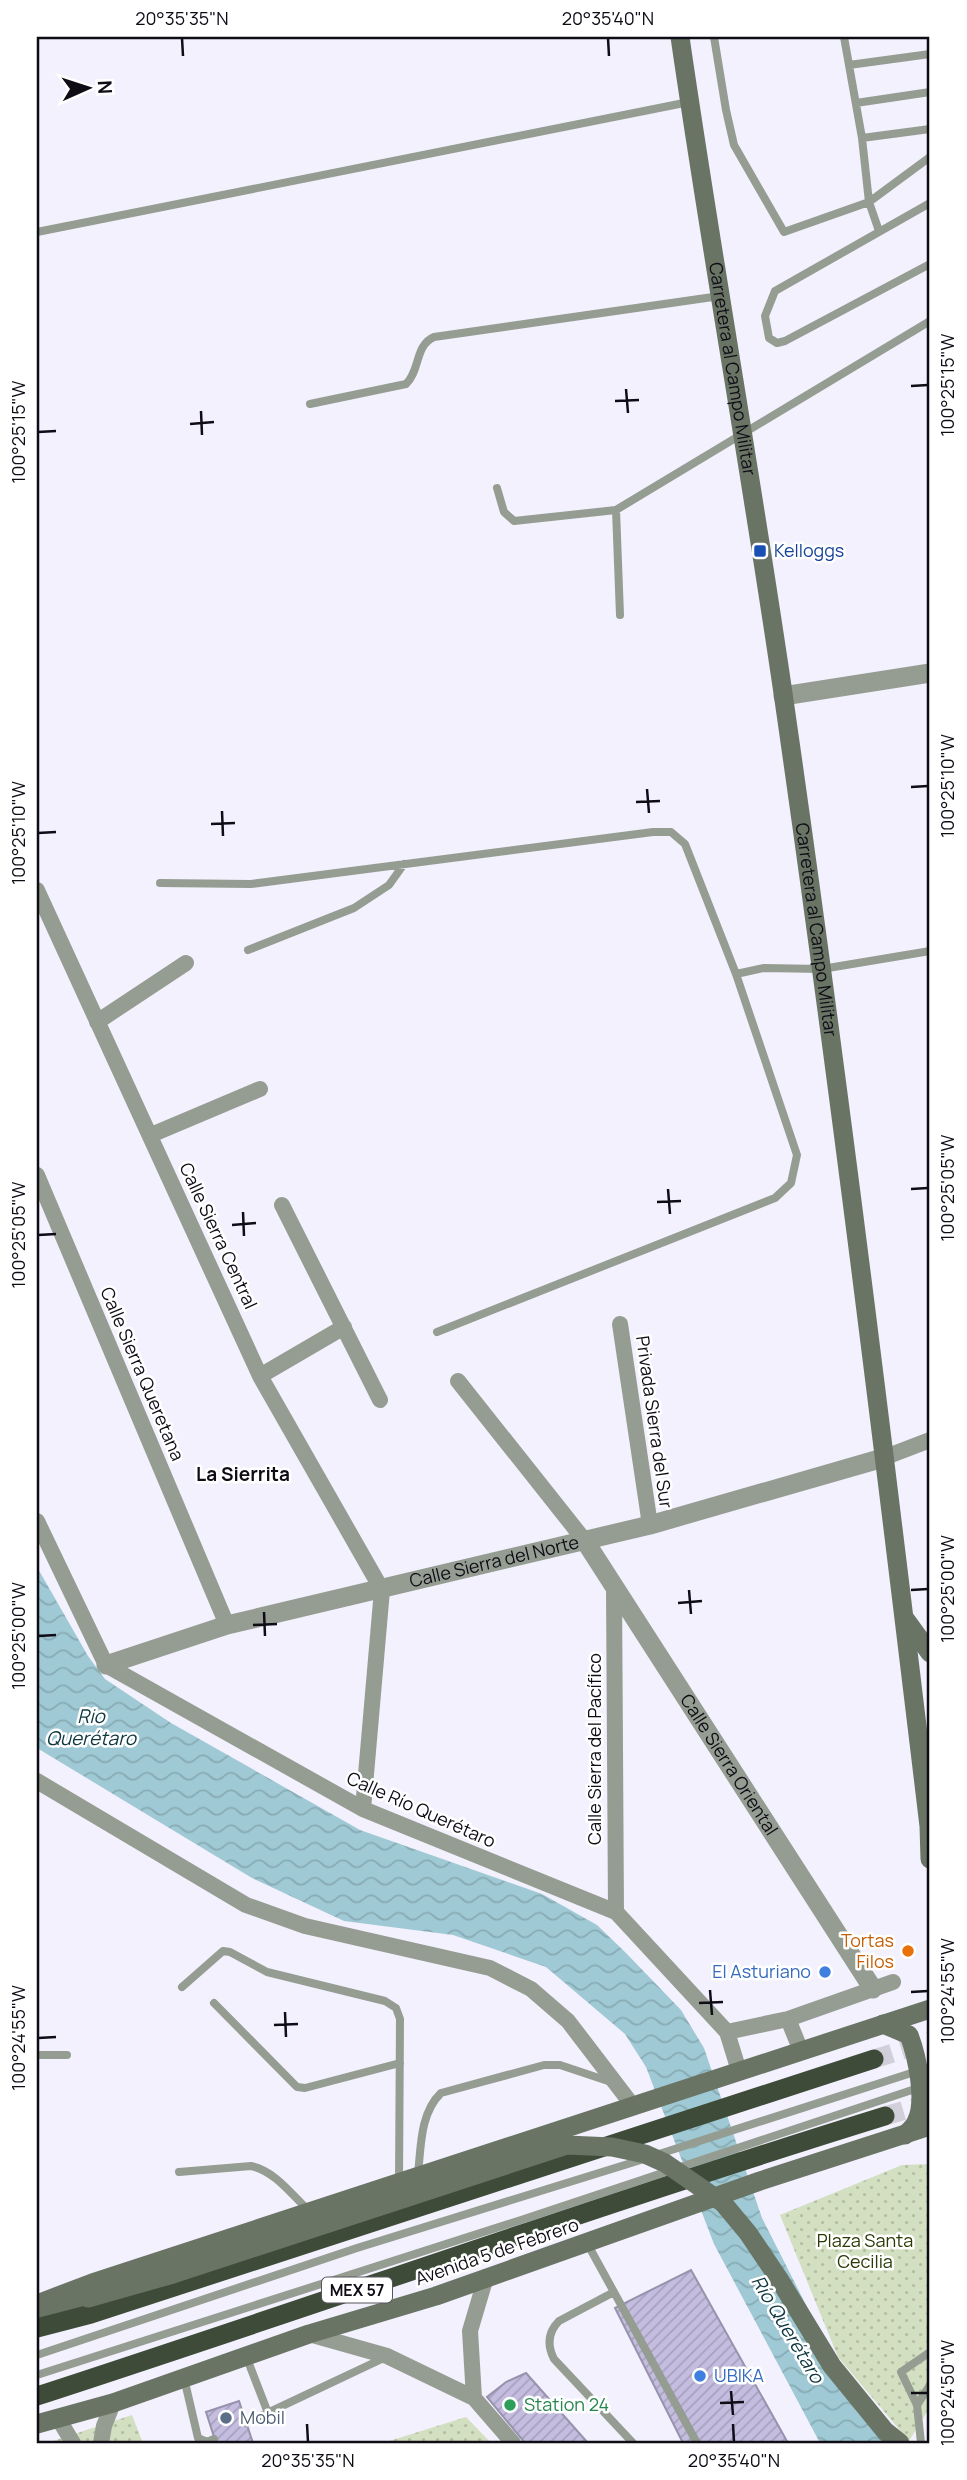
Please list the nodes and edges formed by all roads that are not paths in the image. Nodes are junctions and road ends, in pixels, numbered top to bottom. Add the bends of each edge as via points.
1 (680, 37) edge
2 (714, 37) edge
3 (844, 37) edge
4 (930, 54) edge
5 (849, 65) junction
6 (930, 92) edge
7 (689, 102) junction
8 (856, 103) junction
9 (930, 129) edge
10 (862, 138) junction
11 (930, 157) edge
12 (869, 202) junction
13 (930, 203) edge
14 (879, 231) junction
15 (37, 232) edge
16 (930, 264) edge
17 (720, 296) junction
18 (930, 321) edge
19 (310, 404) dead end
20 (742, 435) junction
21 (497, 488) dead end
22 (616, 510) junction
23 (620, 615) dead end
24 (930, 673) edge
25 (783, 696) junction
26 (404, 864) junction
27 (160, 883) dead end
28 (37, 890) edge
29 (248, 950) dead end
30 (930, 951) edge
31 (186, 963) dead end
32 (821, 969) junction
33 (736, 974) junction
34 (97, 1021) junction
35 (260, 1089) dead end
36 (150, 1135) junction
37 (37, 1175) edge
38 (282, 1205) dead end
39 (620, 1324) dead end
40 (345, 1327) junction
41 (437, 1332) dead end
42 (260, 1376) junction
43 (458, 1381) dead end
44 (380, 1400) dead end
45 (930, 1440) edge
46 (883, 1458) junction
47 (37, 1521) edge
48 (650, 1525) junction
49 (585, 1541) junction
50 (614, 1587) junction
51 (382, 1590) junction
52 (904, 1617) junction
53 (228, 1625) junction
54 (930, 1653) edge
55 (106, 1665) junction
56 (37, 1781) edge
57 (363, 1809) junction
58 (930, 1829) edge
59 (930, 1859) edge
60 (615, 1912) junction
61 (893, 1982) dead end
62 (182, 1987) dead end
63 (873, 1989) junction
64 (214, 2004) dead end
65 (930, 2009) edge
66 (788, 2018) junction
67 (883, 2024) junction
68 (727, 2032) junction
69 (801, 2050) junction
70 (37, 2055) edge
71 (67, 2055) dead end
72 (874, 2059) tunnel mouth
73 (400, 2063) junction
74 (731, 2073) junction
75 (924, 2078) edge
76 (620, 2086) junction
77 (642, 2103) junction
78 (885, 2116) tunnel mouth
79 (930, 2126) edge
80 (905, 2135) junction
81 (179, 2172) dead end
82 (408, 2179) junction
83 (310, 2212) junction
84 (587, 2243) junction
85 (486, 2277) junction
86 (614, 2292) junction
87 (37, 2304) edge
88 (37, 2327) edge
89 (309, 2334) junction
90 (930, 2352) edge
91 (37, 2355) edge
92 (246, 2356) junction
93 (387, 2356) junction
94 (37, 2375) edge
95 (184, 2378) junction
96 (930, 2385) edge
97 (37, 2396) edge
98 (474, 2398) junction
99 (113, 2403) junction
100 (917, 2405) junction
101 (268, 2413) junction
102 (58, 2418) junction
103 (246, 2423) dead end
104 (37, 2424) edge
105 (214, 2439) dead end
106 (73, 2443) edge
107 (101, 2443) edge
108 (513, 2443) edge
109 (634, 2443) edge
110 (697, 2443) edge
111 (900, 2443) edge
112 (921, 2443) edge

1 - 7 main road, Carretera al Campo Militar
2 - 12 lane via 734,145 785,232
3 - 5 lane
4 - 5 lane
5 - 8 lane
6 - 8 lane
7 - 15 lane
7 - 17 main road, Carretera al Campo Militar
8 - 10 lane
9 - 10 lane
10 - 12 lane
11 - 12 lane
12 - 14 lane
13 - 14 lane
14 - 16 lane via 775,291 765,316 769,338 785,341
17 - 19 lane via 434,337 423,345 413,378 406,384
17 - 20 main road, Carretera al Campo Militar
18 - 20 lane
20 - 22 lane
20 - 25 main road, Carretera al Campo Militar
21 - 22 lane via 504,512 514,521
22 - 23 lane
24 - 25 street
25 - 32 main road, Carretera al Campo Militar
26 - 27 lane via 251,884
26 - 29 lane via 390,885 354,908
26 - 33 lane via 671,832 685,844
28 - 34 street, Calle Sierra Central
30 - 32 lane
31 - 34 street
32 - 33 lane via 764,968
32 - 46 main road, Carretera al Campo Militar
33 - 41 lane via 797,1155 791,1183 775,1198
34 - 36 street, Calle Sierra Central
35 - 36 street
36 - 42 street, Calle Sierra Central
37 - 53 street, Calle Sierra Queretana
38 - 40 street
39 - 48 street, Privada Sierra del Sur
40 - 42 street
40 - 44 street
42 - 51 street, Calle Sierra Central
43 - 49 street
45 - 46 street
46 - 48 street, Calle Sierra del Norte
46 - 52 main road, Carretera al Campo Militar
47 - 55 street
48 - 49 street, Calle Sierra del Norte
49 - 50 street, Calle Sierra Oriental
49 - 51 street, Calle Sierra del Norte
50 - 60 street, Calle Sierra del Pacífico
50 - 63 street, Calle Sierra Oriental
51 - 53 street, Calle Sierra del Norte
51 - 57 street
52 - 54 main road
52 - 58 main road, Carretera al Campo Militar
53 - 55 street, Calle Sierra del Norte
55 - 57 street, Calle Río Querétaro
56 - 76 street via 246,1905 305,1926 490,1968 531,1989 568,2021
57 - 60 street, Calle Río Querétaro
58 - 59 main road, Carretera al Campo Militar
60 - 68 street, Calle Río Querétaro
61 - 63 street
62 - 73 lane via 223,1951 267,1972 385,2001 396,2008 400,2019
63 - 66 street
64 - 73 lane via 297,2087
65 - 67 main road
66 - 68 street
66 - 69 street
67 - 69 main road
67 - 75 main road via 909,2035
68 - 74 street, Calle Río Querétaro
69 - 74 main road
70 - 71 lane
72 - 88 highway via 91,2314
73 - 82 lane
74 - 77 main road
75 - 80 main road via 920,2113
75 - 91 lane via 356,2248
75 - 94 lane via 521,2220
76 - 77 street
76 - 82 lane via 560,2065 544,2065 441,2093 425,2117
77 - 82 main road
78 - 97 highway, Avenida 5 de Febrero / MEX 57
79 - 80 main road, Avenida 5 de Febrero
80 - 84 main road, Avenida 5 de Febrero
81 - 83 lane via 261,2168
82 - 83 main road
83 - 87 main road
84 - 85 main road, Avenida 5 de Febrero
84 - 86 lane
85 - 89 main road, Avenida 5 de Febrero
85 - 98 street via 470,2331
86 - 109 lane via 559,2321 552,2328 550,2352
86 - 110 lane
88 - 111 main road, bridge via 88,2298 567,2145 612,2147 665,2163 723,2203 772,2267 832,2366
89 - 92 main road, Avenida 5 de Febrero
89 - 93 street
90 - 100 lane via 901,2372
92 - 95 main road, Avenida 5 de Febrero
92 - 101 lane
93 - 98 street
93 - 101 lane
95 - 99 main road, Avenida 5 de Febrero
95 - 105 lane via 198,2438
96 - 100 lane
98 - 108 street
99 - 102 main road, Avenida 5 de Febrero
99 - 107 street
100 - 112 lane
101 - 103 lane
102 - 104 main road, Avenida 5 de Febrero
102 - 106 street

